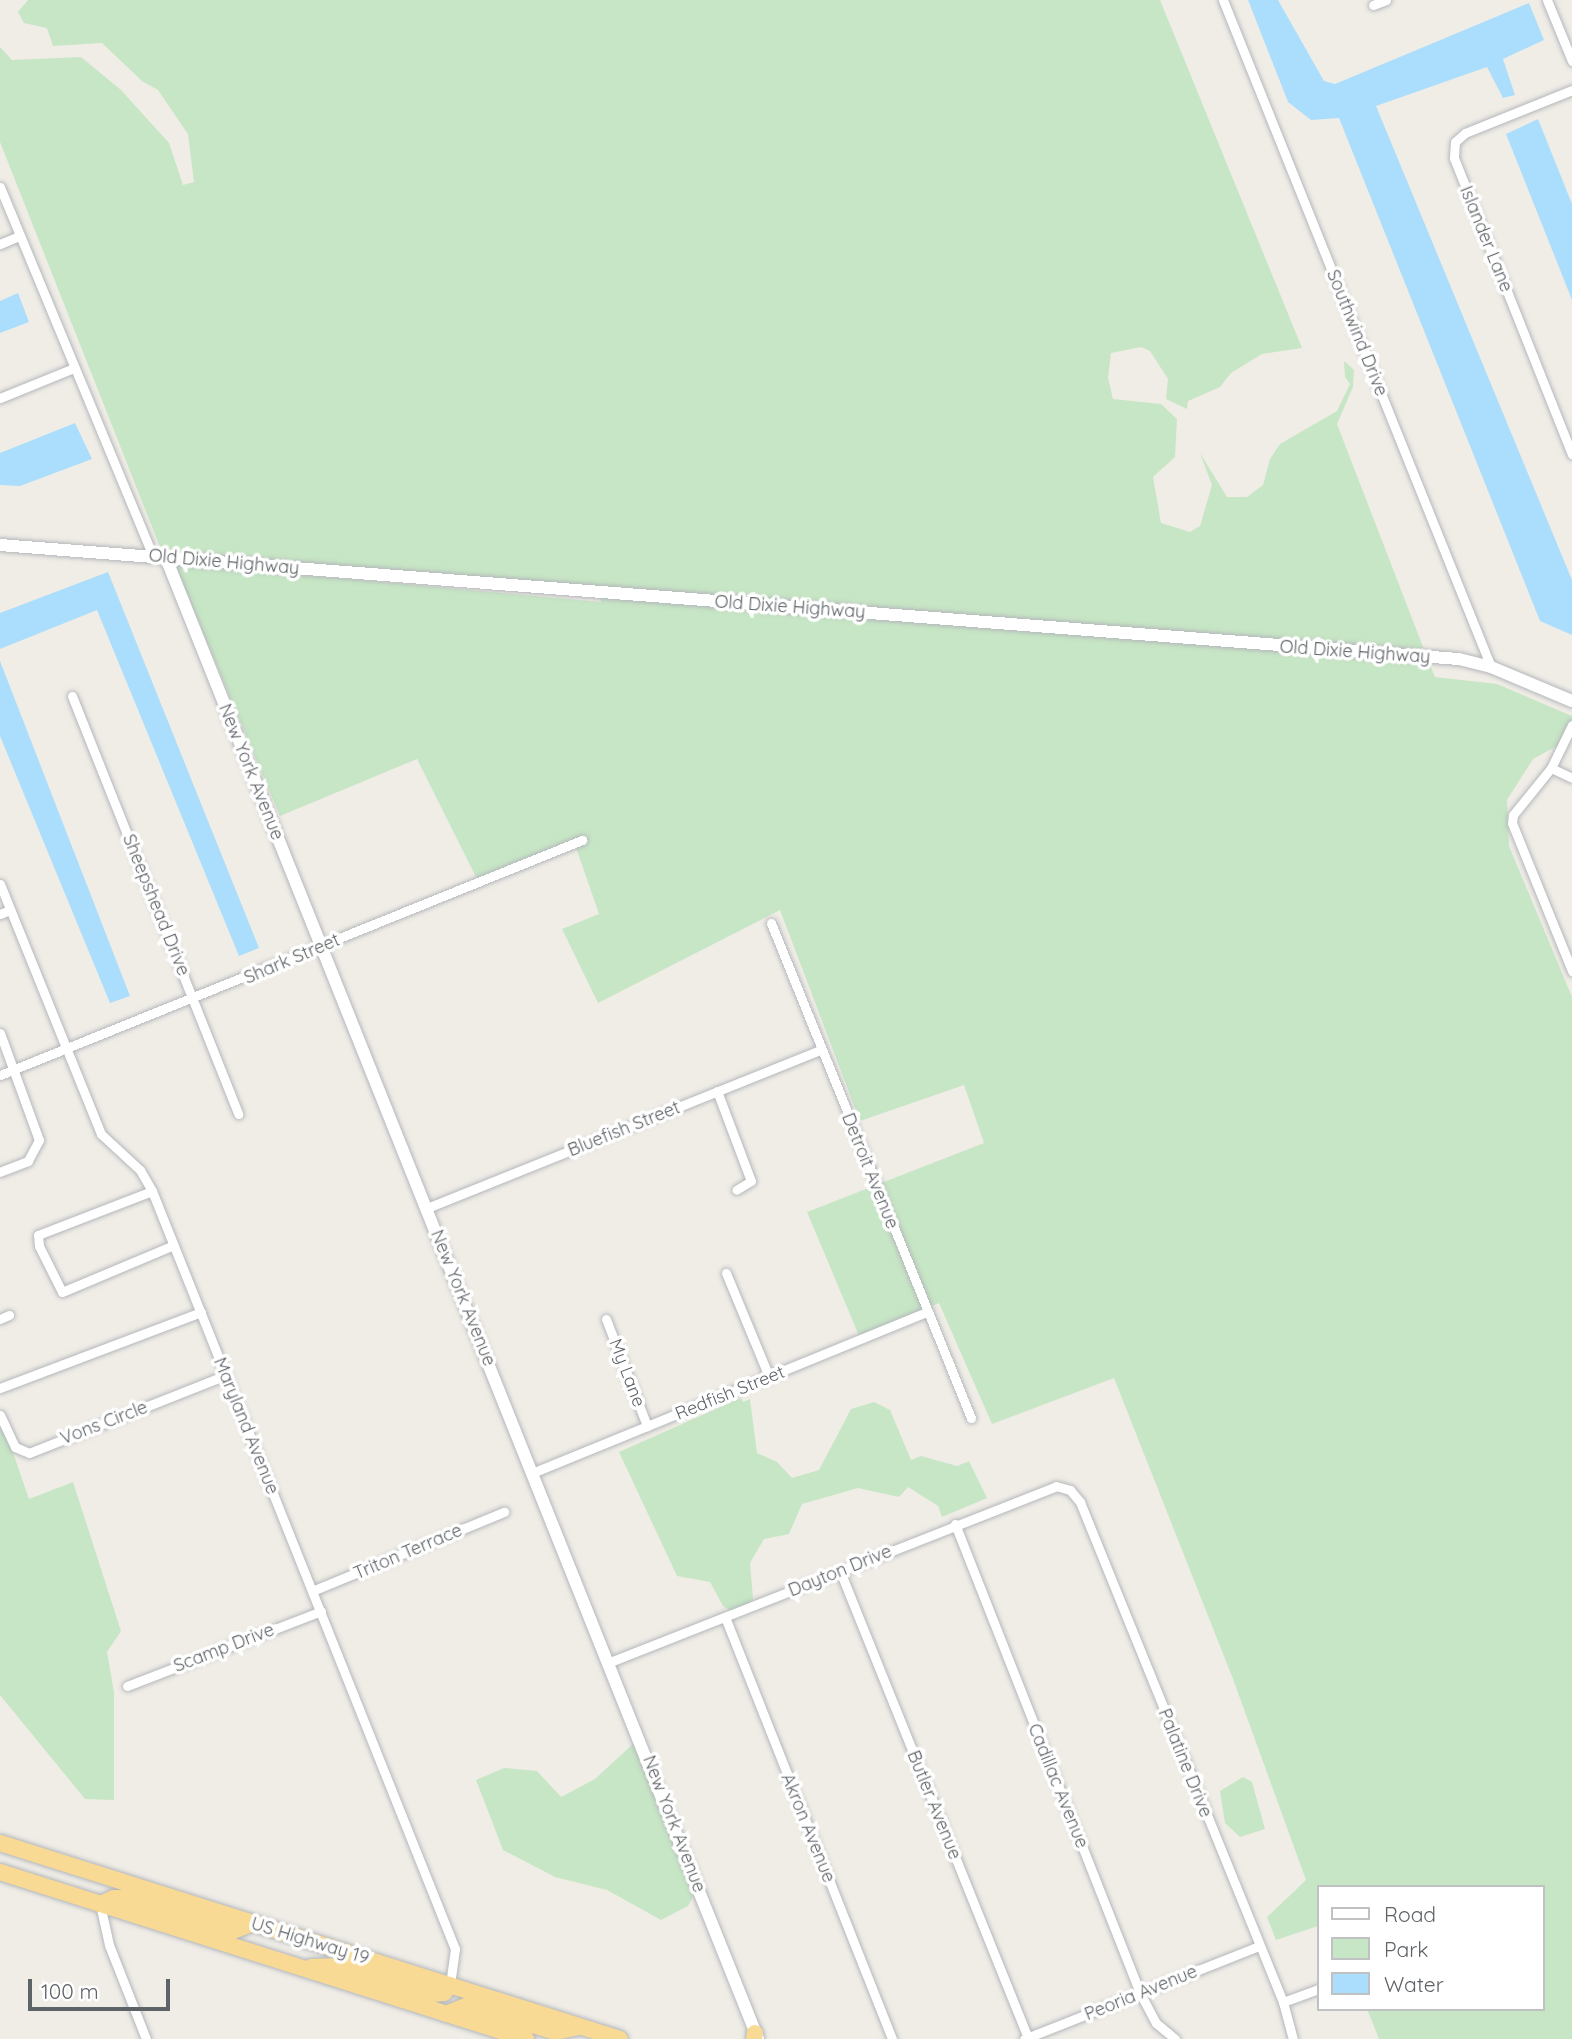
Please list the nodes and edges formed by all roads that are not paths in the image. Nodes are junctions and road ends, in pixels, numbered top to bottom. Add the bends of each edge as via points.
1 (1223, 0) edge
2 (1386, 0) edge
3 (1547, 0) edge
4 (1373, 5) dead end
5 (1572, 61) edge
6 (1572, 90) edge
7 (0, 187) edge
8 (19, 236) junction
9 (0, 244) edge
10 (75, 368) junction
11 (0, 398) edge
12 (1572, 454) edge
13 (0, 545) edge
14 (159, 557) junction
15 (1491, 667) junction
16 (72, 696) dead end
17 (1572, 701) edge
18 (1572, 725) edge
19 (1551, 768) junction
20 (1572, 778) edge
21 (582, 840) dead end
22 (0, 884) edge
23 (10, 910) junction
24 (0, 914) edge
25 (771, 923) dead end
26 (321, 947) junction
27 (1572, 971) edge
28 (194, 1000) junction
29 (0, 1033) edge
30 (66, 1048) junction
31 (821, 1050) junction
32 (15, 1069) junction
33 (0, 1075) edge
34 (717, 1091) junction
35 (238, 1114) dead end
36 (0, 1172) edge
37 (736, 1190) dead end
38 (152, 1191) junction
39 (427, 1208) junction
40 (174, 1245) junction
41 (726, 1273) dead end
42 (201, 1312) junction
43 (928, 1312) junction
44 (606, 1319) dead end
45 (226, 1375) junction
46 (769, 1377) junction
47 (0, 1388) edge
48 (0, 1415) edge
49 (971, 1418) dead end
50 (647, 1426) junction
51 (532, 1473) junction
52 (1070, 1490) joint
53 (504, 1512) dead end
54 (955, 1524) junction
55 (840, 1572) junction
56 (312, 1591) junction
57 (321, 1611) junction
58 (725, 1617) junction
59 (610, 1662) junction
60 (127, 1686) dead end
61 (0, 1843) edge
62 (75, 1867) junction
63 (0, 1872) edge
64 (100, 1904) junction
65 (253, 1923) junction
66 (1259, 1946) junction
67 (298, 1967) junction
68 (450, 1985) junction
69 (1316, 1990) edge
70 (1140, 1993) junction
71 (1283, 2003) junction
72 (446, 2014) junction
73 (581, 2027) junction
74 (756, 2037) edge
75 (1026, 2038) edge
76 (146, 2039) edge
77 (526, 2039) edge
78 (620, 2039) edge
79 (892, 2039) edge
80 (1175, 2039) edge
81 (1293, 2039) edge

1 - 15 street, Southwind Drive
2 - 4 street
3 - 5 street
6 - 12 street, Islander Lane via 1465,133 1455,142 1454,158
7 - 8 street, New York Avenue
8 - 9 street
8 - 10 street, New York Avenue
10 - 11 street
10 - 14 street, New York Avenue
13 - 14 street, Old Dixie Highway
14 - 15 street, Old Dixie Highway via 1459,659
14 - 26 street, New York Avenue
15 - 17 street, Old Dixie Highway
16 - 28 street, Sheepshead Drive
18 - 19 street
19 - 20 street
19 - 27 street via 1513,815 1513,823
21 - 26 street, Shark Street
22 - 23 street, Maryland Avenue
23 - 24 street
23 - 30 street, Maryland Avenue
25 - 31 street, Detroit Avenue
26 - 28 street, Shark Street
26 - 39 street, New York Avenue
28 - 30 street, Shark Street
28 - 35 street, Sheepshead Drive
29 - 32 street
30 - 32 street, Shark Street
30 - 38 street, Maryland Avenue via 101,1134 140,1170
31 - 34 street, Bluefish Street
31 - 43 street, Detroit Avenue
32 - 33 street, Shark Street
32 - 36 street via 37,1129 38,1148 28,1161
34 - 37 street via 751,1181
34 - 39 street, Bluefish Street
38 - 40 street, Maryland Avenue
38 - 40 street via 38,1235 44,1258 61,1292
39 - 51 street, New York Avenue
40 - 42 street, Maryland Avenue
41 - 46 street
42 - 45 street, Maryland Avenue
42 - 47 street
43 - 46 street, Redfish Street
43 - 49 street, Detroit Avenue
44 - 50 street, My Lane
45 - 48 street, Vons Circle via 29,1453 15,1447
45 - 56 street, Maryland Avenue
46 - 50 street, Redfish Street
50 - 51 street, Redfish Street
51 - 59 street, New York Avenue
52 - 54 street, Dayton Drive via 1056,1486
52 - 66 street, Palatine Drive via 1080,1502
53 - 56 street, Triton Terrace
54 - 55 street, Dayton Drive
54 - 70 street, Cadillac Avenue
55 - 58 street, Dayton Drive
55 - 75 street, Butler Avenue
56 - 57 street, Maryland Avenue
57 - 60 street, Scamp Drive
57 - 68 street, Maryland Avenue via 454,1949
58 - 59 street, Dayton Drive
58 - 79 street, Akron Avenue
59 - 74 street, New York Avenue
61 - 62 highway, US Highway 19
62 - 64 highway
62 - 65 highway, US Highway 19
63 - 64 highway, US Highway 19
64 - 65 highway via 129,1898 233,1931
64 - 67 highway, US Highway 19
64 - 76 street via 108,1945
65 - 68 highway, US Highway 19
66 - 70 street, Peoria Avenue
66 - 71 street, Palatine Drive
67 - 68 highway via 341,1966 432,1994 444,1993
67 - 72 highway, US Highway 19
68 - 73 highway, US Highway 19
69 - 71 street
70 - 75 street, Peoria Avenue
70 - 80 street, Cadillac Avenue via 1156,2023
71 - 81 street, Palatine Drive
72 - 73 highway via 468,2005 555,2032
72 - 77 highway, US Highway 19
73 - 78 highway, US Highway 19

